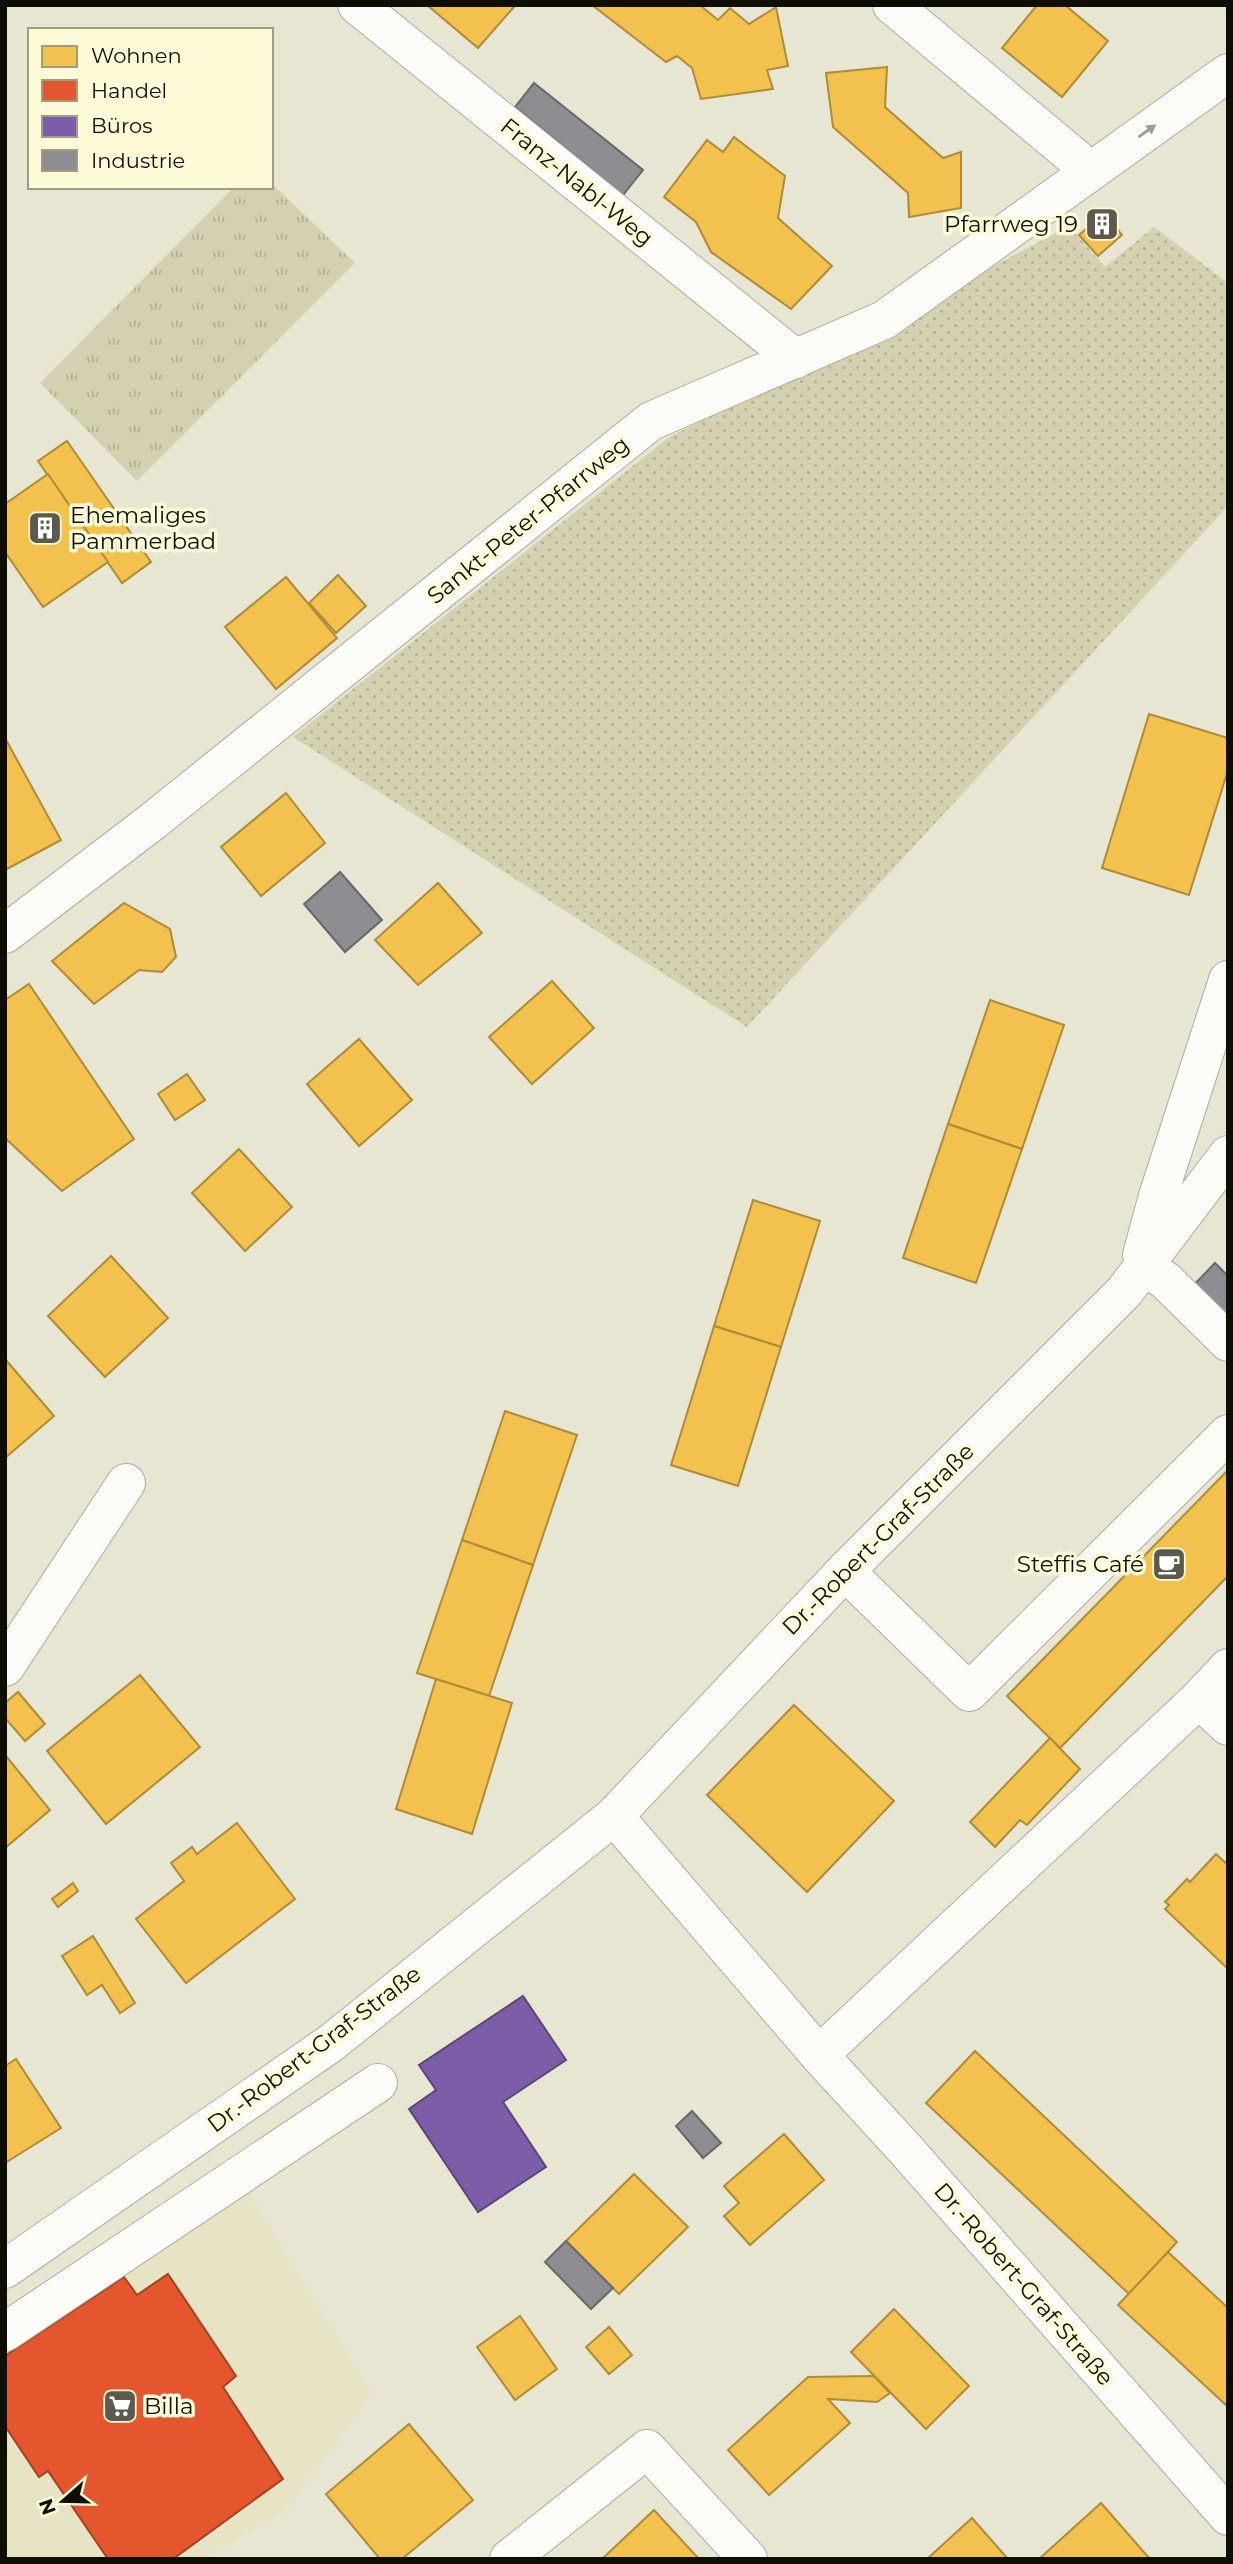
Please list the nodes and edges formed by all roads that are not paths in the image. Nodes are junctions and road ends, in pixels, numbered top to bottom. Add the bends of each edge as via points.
1 (357, 5) edge
2 (891, 5) edge
3 (1228, 73) edge
4 (1091, 171) junction
5 (796, 359) junction
6 (5, 934) edge
7 (1228, 980) edge
8 (1228, 1156) edge
9 (1146, 1266) junction
10 (1228, 1342) edge
11 (1228, 1434) edge
12 (126, 1483) dead end
13 (845, 1571) junction
14 (5, 1667) edge
15 (1228, 1668) edge
16 (1199, 1699) junction
17 (1228, 1726) edge
18 (614, 1816) junction
19 (819, 2054) junction
20 (378, 2084) dead end
21 (5, 2269) edge
22 (5, 2332) edge
23 (1228, 2516) edge
24 (509, 2559) edge
25 (748, 2559) edge

1 - 5 street, Franz-Nabl-Weg
2 - 4 street
4 -> 3 street, Sankt-Peter-Pfarrweg
4 - 5 street, Sankt-Peter-Pfarrweg via 884,320
5 - 6 street, Sankt-Peter-Pfarrweg via 651,421
7 - 9 street via 1158,1196 1142,1255
8 - 9 street, Dr.-Robert-Graf-Straße
9 - 10 street
9 - 13 street, Dr.-Robert-Graf-Straße
11 - 13 street via 969,1692
12 - 14 street
13 - 18 street, Dr.-Robert-Graf-Straße
15 - 16 street
16 - 17 street
16 - 19 street
18 - 19 street, Dr.-Robert-Graf-Straße
18 - 21 street, Dr.-Robert-Graf-Straße via 331,2043
19 - 23 street, Dr.-Robert-Graf-Straße
20 - 22 street
24 - 25 street via 647,2449

